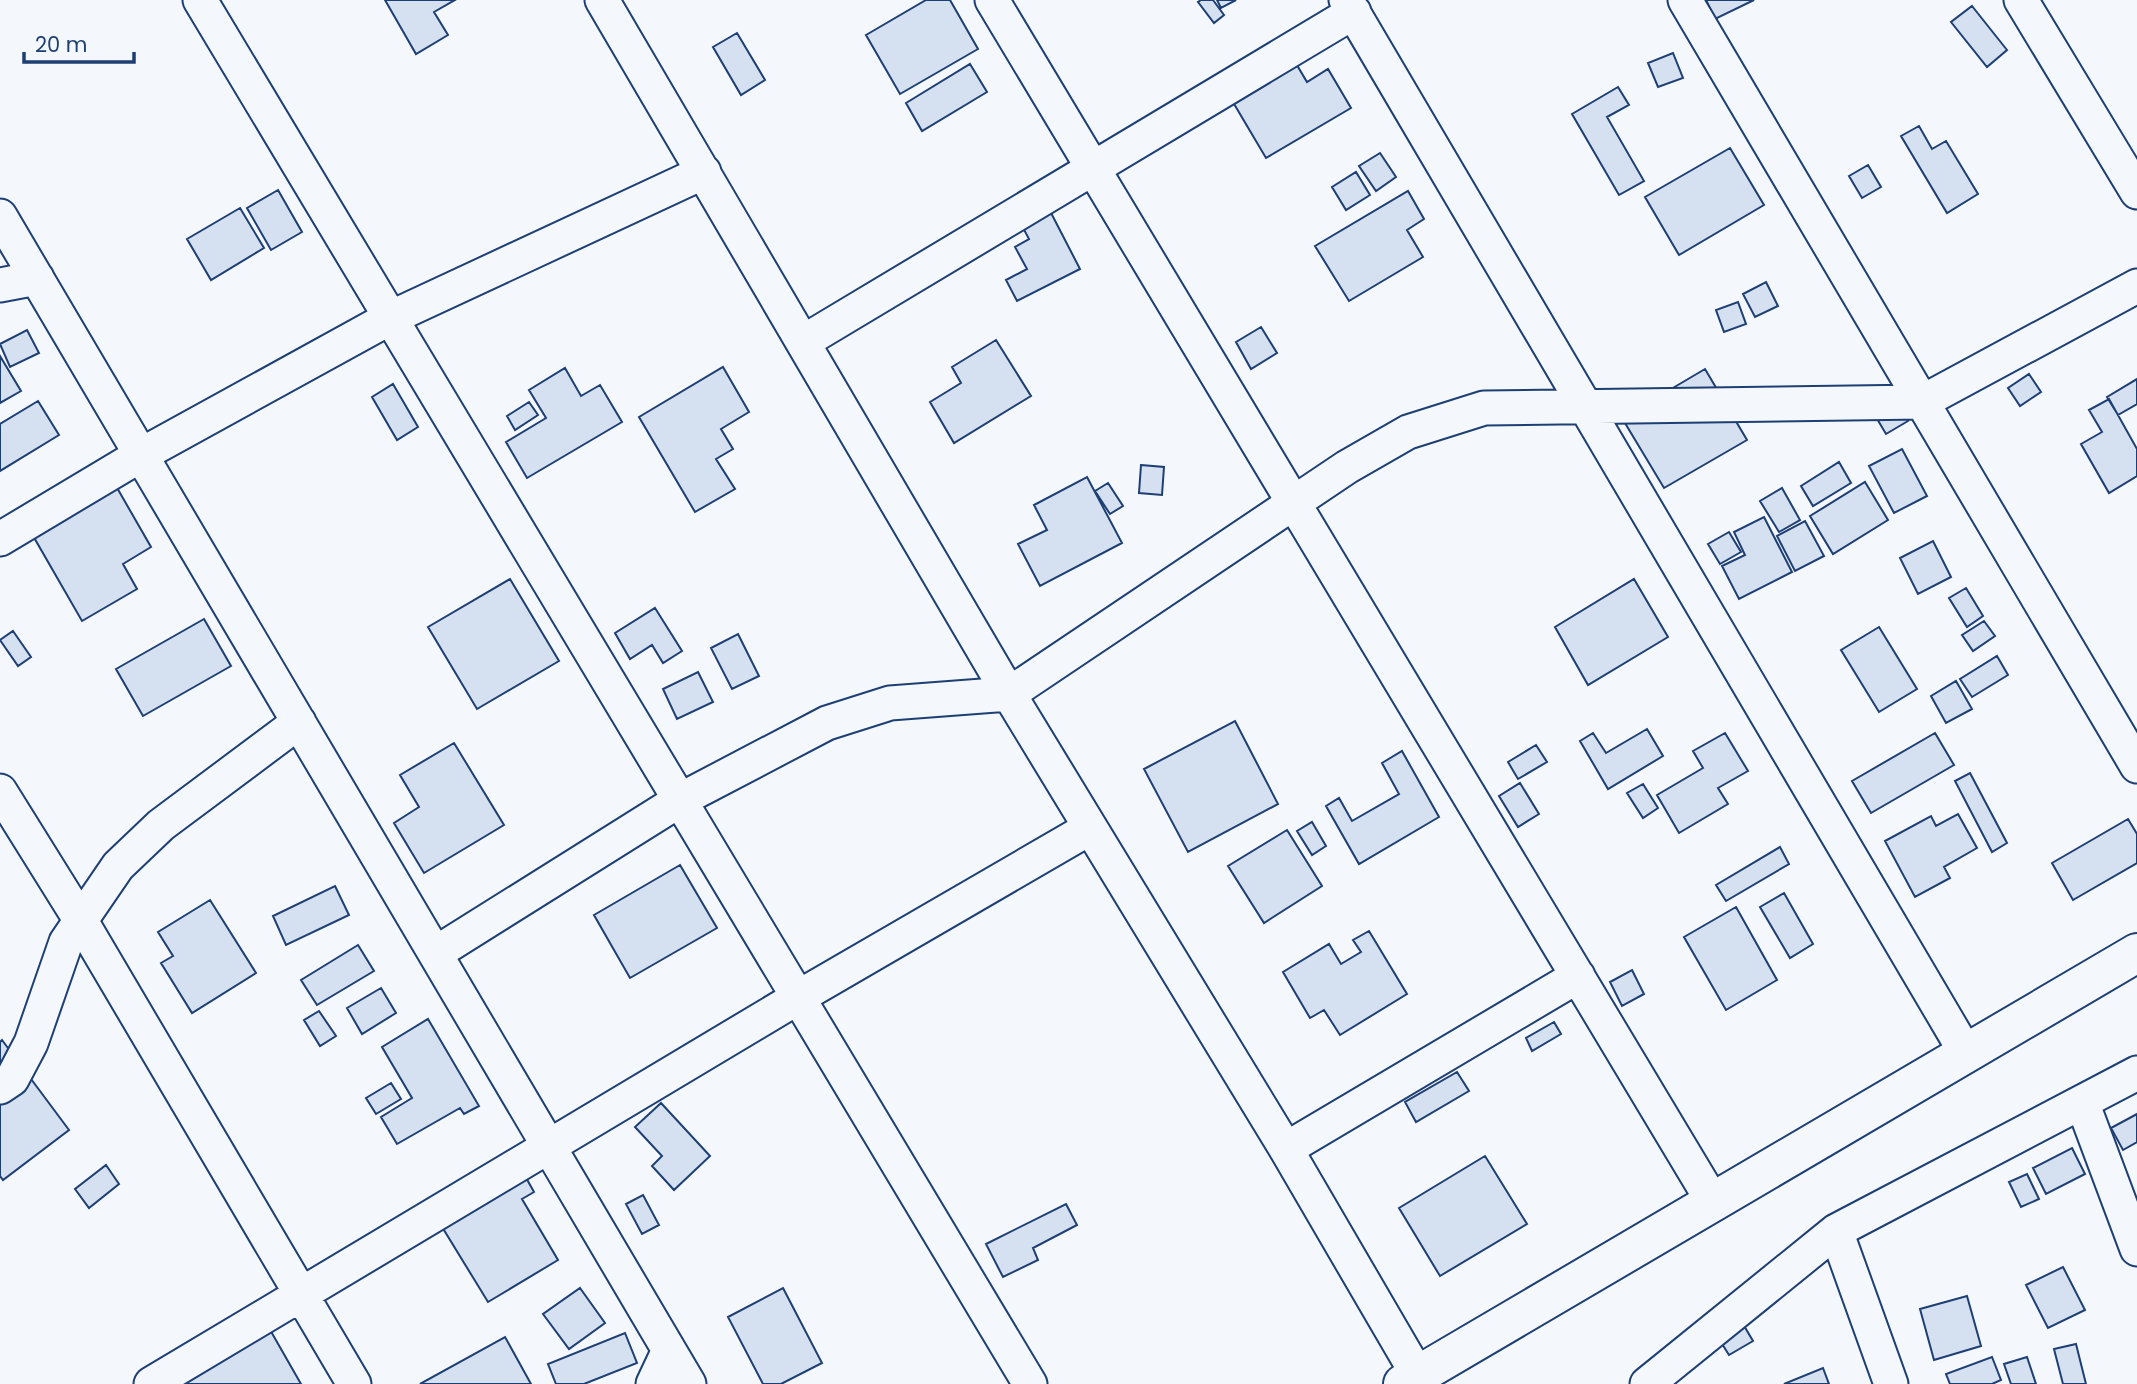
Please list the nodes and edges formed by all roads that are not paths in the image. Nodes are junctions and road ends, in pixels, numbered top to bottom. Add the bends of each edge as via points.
1 (200, 0) edge
2 (602, 0) edge
3 (992, 0) edge
4 (1685, 0) edge
5 (2021, 0) edge
6 (1350, 6) edge
7 (1093, 168) junction
8 (704, 172) junction
9 (2137, 192) edge
10 (0, 216) edge
11 (37, 278) junction
12 (0, 285) edge
13 (2137, 286) edge
14 (388, 319) junction
15 (803, 342) junction
16 (1922, 402) junction
17 (1588, 407) junction
18 (139, 456) junction
19 (1295, 503) junction
20 (0, 539) edge
21 (1009, 694) junction
22 (299, 722) junction
23 (2137, 766) edge
24 (0, 791) edge
25 (680, 800) junction
26 (1090, 828) junction
27 (81, 921) junction
28 (436, 953) junction
29 (2137, 953) edge
30 (1578, 976) junction
31 (797, 998) junction
32 (1966, 1053) junction
33 (2137, 1073) edge
34 (0, 1087) edge
35 (2082, 1102) junction
36 (550, 1146) junction
37 (1286, 1149) junction
38 (1713, 1202) junction
39 (1836, 1231) junction
40 (2137, 1249) edge
41 (301, 1294) junction
42 (669, 1350) junction
43 (1414, 1381) edge
44 (151, 1384) edge
45 (354, 1384) edge
46 (653, 1384) edge
47 (689, 1384) edge
48 (1030, 1384) edge
49 (1647, 1384) edge
50 (1891, 1384) edge

1 - 14 street
2 - 8 street
3 - 7 street
4 - 16 street
5 - 9 street
6 - 7 street
6 - 17 street
7 - 15 street
7 - 19 street
8 - 14 street
8 - 15 street
10 - 11 street
11 - 12 street
11 - 18 street
13 - 16 street
14 - 18 street
14 - 25 street
15 - 21 street
16 - 17 street
16 - 23 street
17 - 19 street via 1484,408 1408,432
17 - 32 street
18 - 20 street
18 - 22 street
19 - 21 street
19 - 30 street
21 - 25 street via 890,703 827,723
21 - 26 street
22 - 27 street via 161,825 118,866
22 - 28 street
24 - 27 street
25 - 28 street
25 - 31 street
26 - 31 street
26 - 37 street
27 - 34 street via 66,942 31,1042 12,1079
27 - 41 street
28 - 36 street
29 - 32 street
30 - 37 street
30 - 38 street
31 - 36 street
31 - 48 street
32 - 38 street
33 - 35 street
35 - 39 street
35 - 40 street
36 - 41 street
36 - 42 street
37 - 43 street
38 - 43 street
39 - 49 street
39 - 50 street
41 - 44 street
41 - 45 street
42 - 46 street
42 - 47 street

